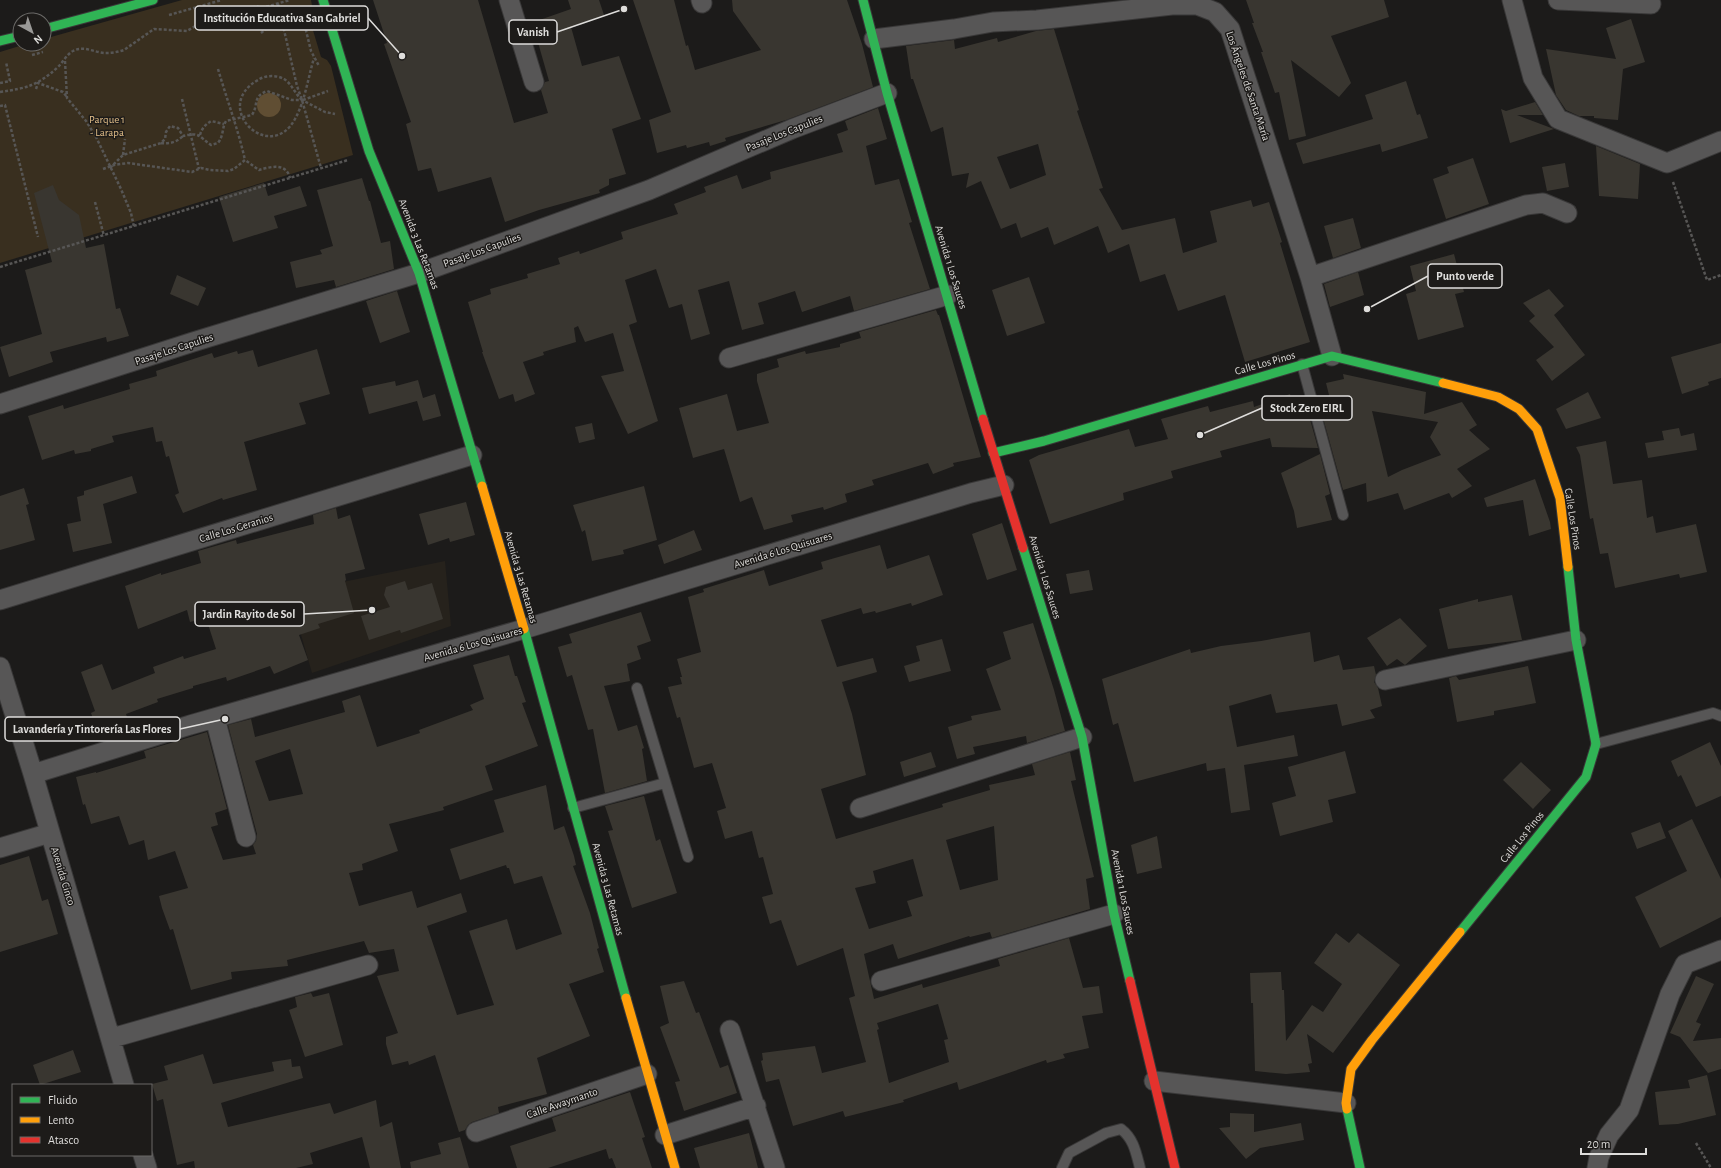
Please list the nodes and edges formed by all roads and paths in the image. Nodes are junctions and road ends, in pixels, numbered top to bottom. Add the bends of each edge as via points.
1 (153, 0) edge
2 (290, 0) edge
3 (323, 0) edge
4 (509, 0) edge
5 (863, 0) edge
6 (1512, 0) edge
7 (1558, 0) edge
8 (278, 4) junction
9 (1651, 4) dead end
10 (300, 7) dead end
11 (282, 20) junction
12 (52, 27) edge
13 (261, 33) dead end
14 (12, 38) edge
15 (874, 39) junction
16 (0, 41) edge
17 (314, 58) junction
18 (65, 60) junction
19 (6, 62) dead end
20 (218, 69) dead end
21 (322, 69) dead end
22 (534, 82) dead end
23 (0, 83) edge
24 (38, 83) junction
25 (326, 84) dead end
26 (36, 89) dead end
27 (0, 92) edge
28 (887, 93) junction
29 (67, 98) junction
30 (182, 99) dead end
31 (302, 100) junction
32 (0, 106) edge
33 (333, 107) dead end
34 (241, 117) junction
35 (233, 120) junction
36 (224, 124) junction
37 (190, 134) junction
38 (200, 135) junction
39 (183, 136) junction
40 (125, 139) dead end
41 (1721, 141) edge
42 (161, 143) junction
43 (346, 152) dead end
44 (123, 155) junction
45 (245, 160) junction
46 (1667, 163) junction
47 (110, 168) junction
48 (321, 168) junction
49 (199, 169) junction
50 (103, 170) dead end
51 (290, 178) junction
52 (96, 202) dead end
53 (1566, 213) dead end
54 (134, 227) junction
55 (104, 236) junction
56 (38, 237) dead end
57 (0, 267) edge
58 (419, 273) junction
59 (1721, 275) edge
60 (1310, 277) junction
61 (948, 295) junction
62 (1332, 356) junction
63 (729, 358) dead end
64 (1302, 364) junction
65 (0, 404) edge
66 (993, 453) junction
67 (472, 455) junction
68 (1004, 485) junction
69 (1343, 515) dead end
70 (0, 600) edge
71 (524, 629) junction
72 (1576, 640) junction
73 (0, 667) edge
74 (1385, 680) dead end
75 (637, 688) dead end
76 (1721, 716) edge
77 (215, 718) junction
78 (1082, 737) junction
79 (1596, 744) junction
80 (33, 774) junction
81 (665, 783) junction
82 (573, 808) junction
83 (860, 808) dead end
84 (50, 833) junction
85 (246, 837) dead end
86 (0, 848) edge
87 (688, 857) dead end
88 (1114, 914) junction
89 (1721, 950) edge
90 (368, 965) dead end
91 (881, 981) dead end
92 (730, 1030) dead end
93 (112, 1038) junction
94 (647, 1074) junction
95 (1154, 1081) junction
96 (124, 1084) edge
97 (1346, 1103) junction
98 (756, 1106) junction
99 (476, 1132) dead end
100 (665, 1135) junction
101 (1696, 1143) dead end
102 (143, 1156) edge
103 (147, 1168) edge
104 (675, 1168) edge
105 (775, 1168) edge
106 (1062, 1168) edge
107 (1140, 1168) edge
108 (1175, 1168) edge
109 (1360, 1168) edge
110 (1597, 1168) edge
111 (1711, 1168) edge

1 - 12 street
2 - 8 path
3 - 58 street, Avenida 3 Las Retamas via 369,151
4 - 22 street
5 - 15 street, Avenida 1 Los Sauces
6 - 46 street via 1534,78 1558,119
7 - 9 street
8 - 11 path
8 - 18 path via 262,8 256,6 239,17 208,18 187,31 154,29 124,50 107,53 76,50 69,53
10 - 17 path
11 - 13 path via 276,21
11 - 31 path via 296,86
14 - 16 street
15 - 28 street, Avenida 1 Los Sauces
15 - 60 street, Los Ángeles de Santa María via 993,22 1037,20 1172,5 1197,5 1215,12 1230,29
17 - 21 path
17 - 31 path
18 - 24 path
18 - 29 path
19 - 23 path via 10,81
20 - 35 path
24 - 26 path
24 - 27 path via 26,88
24 - 29 path via 63,92
25 - 31 path via 329,91
28 - 58 street, Pasaje Los Capulies via 792,129 649,190
28 - 61 street, Avenida 1 Los Sauces
29 - 47 path via 96,137
30 - 37 path
31 - 33 path via 325,112 335,114
31 - 34 path via 292,100 267,90 257,97 252,115
31 - 34 path via 295,120 282,133 272,136 264,136 250,129
31 - 34 path via 282,78 260,78 242,95
31 - 48 path
32 - 56 path via 5,105
34 - 35 path
35 - 36 path
35 - 45 path
36 - 38 path via 211,121 205,124
36 - 38 path via 224,133 218,143 211,145
37 - 38 path
37 - 39 path
37 - 49 path
39 - 42 path via 173,143
39 - 42 path via 178,128 170,126
40 - 44 path
41 - 46 street
42 - 44 path
43 - 48 path via 349,160
44 - 47 path
45 - 49 path via 228,171
45 - 51 path via 259,170 278,166 287,171
46 - 59 path via 1707,280
47 - 49 path via 128,163 192,172
47 - 50 path
47 - 54 path via 131,213
48 - 51 path
51 - 54 path
52 - 55 path
53 - 60 street via 1542,202 1526,205
54 - 55 path
55 - 57 path
58 - 65 street, Pasaje Los Capulies
58 - 67 street, Avenida 3 Las Retamas
60 - 62 street, Los Ángeles de Santa María
61 - 63 street
61 - 66 street, Avenida 1 Los Sauces
62 - 64 street, Calle Los Pinos
62 - 72 street, Calle Los Pinos via 1498,397 1519,409 1537,429 1560,498
64 - 66 street, Calle Los Pinos
64 - 69 lane
66 - 68 street, Avenida 1 Los Sauces
67 - 70 street, Calle Los Geranios
67 - 71 street, Avenida 3 Las Retamas
68 - 71 street, Avenida 6 Los Quisuares
68 - 78 street, Avenida 1 Los Sauces
71 - 77 street, Avenida 6 Los Quisuares
71 - 82 street, Avenida 3 Las Retamas
72 - 74 street
72 - 79 street, Calle Los Pinos
73 - 80 street, Avenida Cinco
75 - 81 lane
76 - 79 lane via 1713,714
77 - 80 street, Avenida 6 Los Quisuares
77 - 85 street
78 - 83 street
78 - 88 street, Avenida 1 Los Sauces
79 - 97 street, Calle Los Pinos via 1586,777 1351,1069
80 - 84 street, Avenida Cinco
81 - 82 lane
81 - 87 lane
82 - 94 street, Avenida 3 Las Retamas
84 - 86 street
84 - 93 street, Avenida Cinco
88 - 91 street
88 - 95 street, Avenida 1 Los Sauces
89 - 110 street via 1685,964 1670,994 1629,1110 1609,1135
90 - 93 street
92 - 98 street
93 - 96 street, Avenida Cinco
94 - 99 street, Calle Awaymanto
94 - 100 street, Avenida 3 Las Retamas
95 - 97 street
95 - 108 street, Avenida 1 Los Sauces
97 - 109 street
98 - 100 street
98 - 105 street
100 - 104 street, Avenida 3 Las Retamas
101 - 111 path
102 - 103 street
106 - 107 lane via 1069,1153 1106,1133 1121,1129 1128,1134 1136,1150

